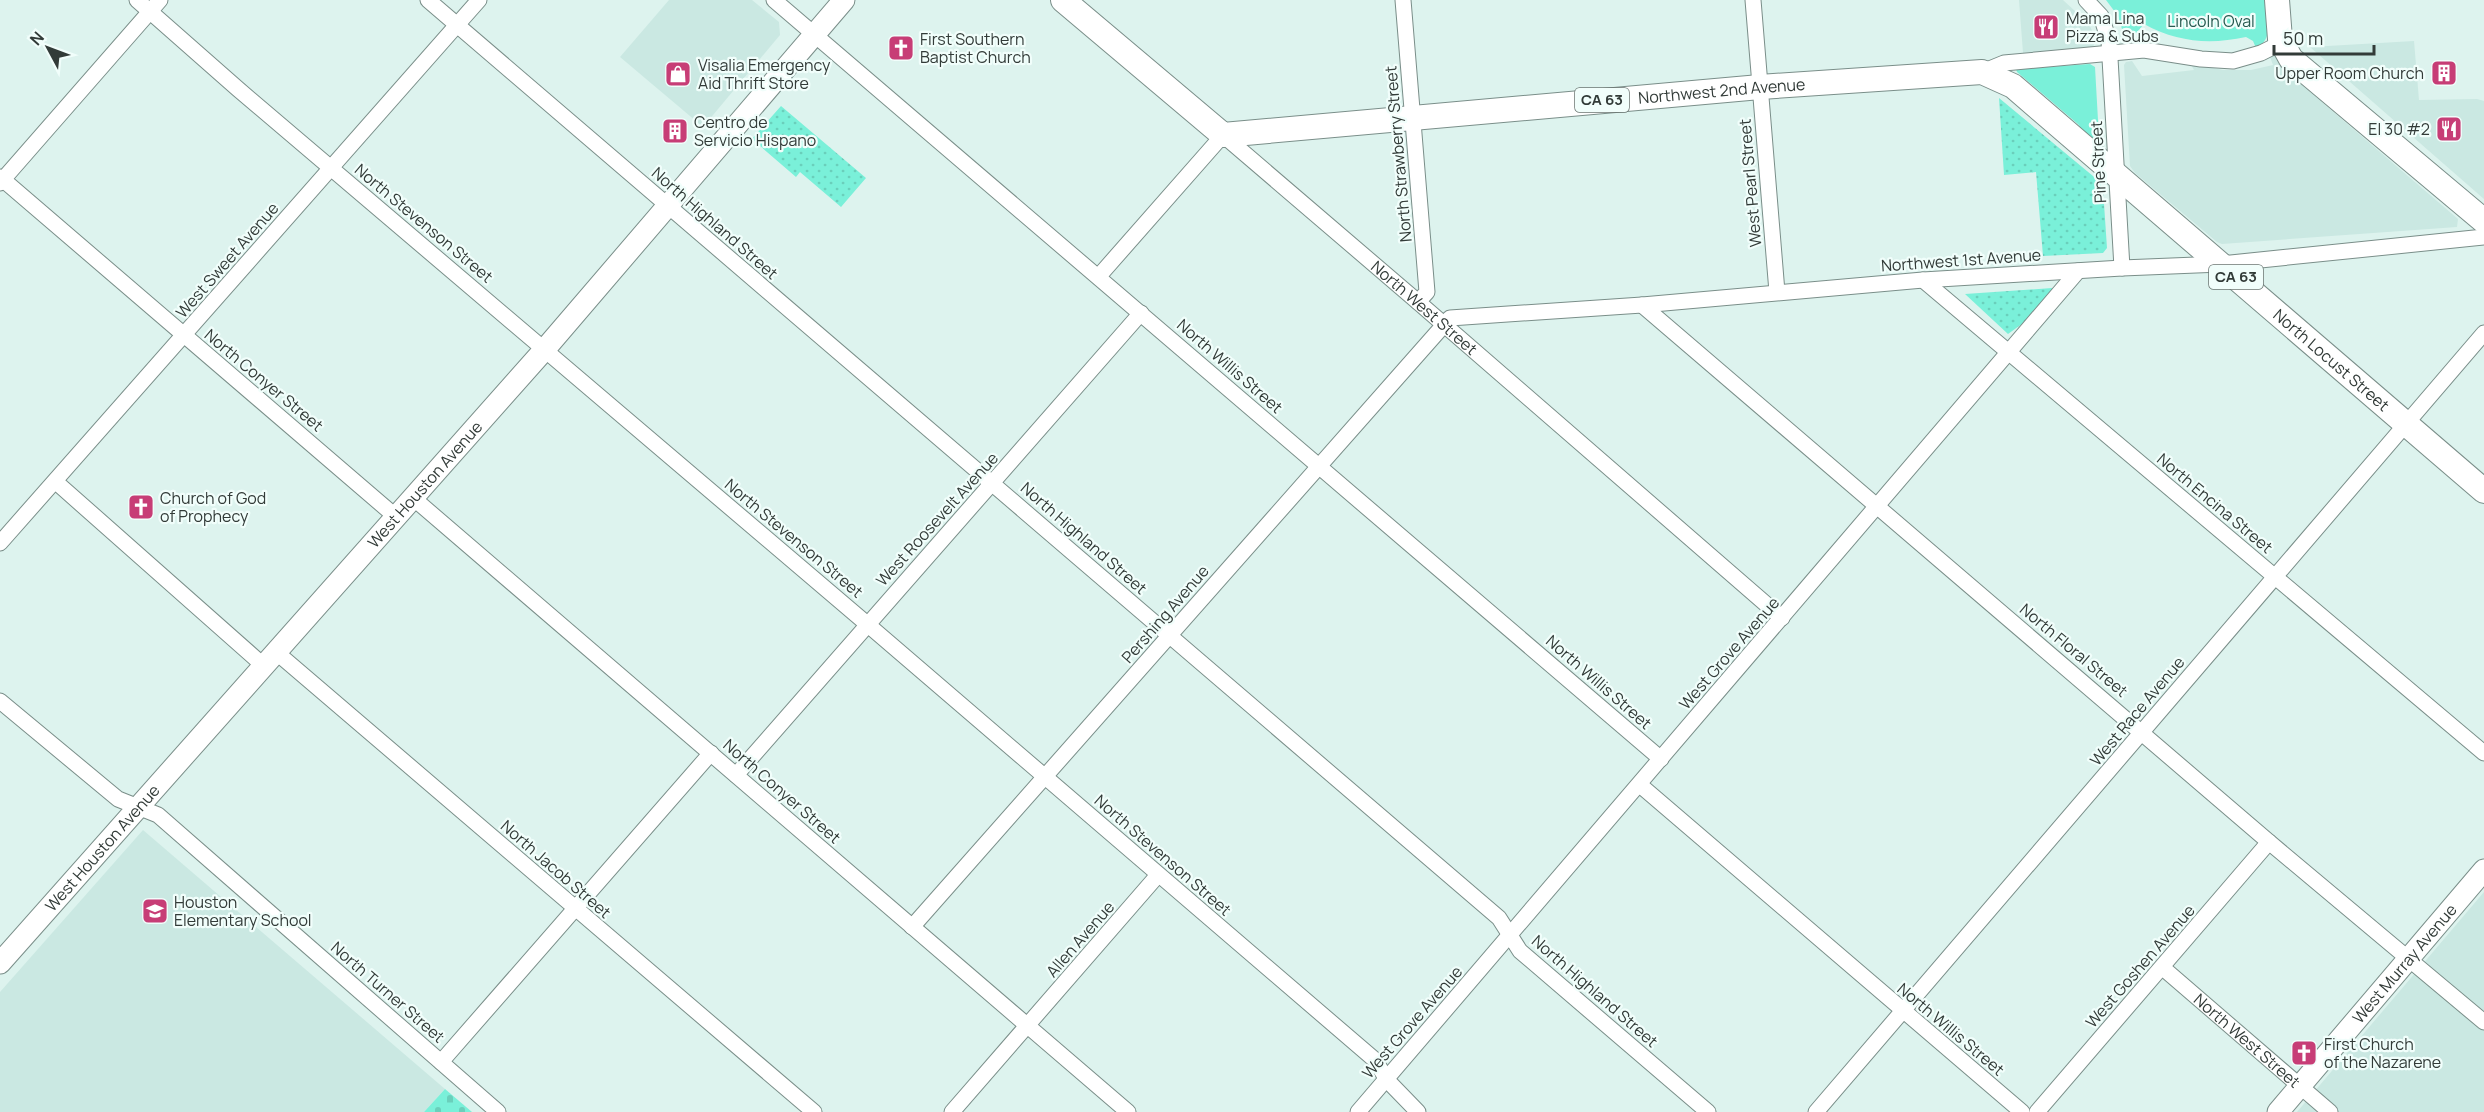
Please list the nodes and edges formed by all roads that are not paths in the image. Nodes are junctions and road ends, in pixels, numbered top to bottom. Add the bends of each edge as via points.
1 (137, 0) edge
2 (428, 0) edge
3 (479, 0) edge
4 (774, 0) edge
5 (844, 0) edge
6 (1063, 0) edge
7 (1403, 0) edge
8 (1753, 0) edge
9 (2086, 0) edge
10 (2277, 0) edge
11 (155, 6) edge
12 (457, 25) junction
13 (814, 34) junction
14 (2280, 39) junction
15 (2111, 55) junction
16 (1982, 72) junction
17 (1760, 87) junction
18 (1413, 117) junction
19 (1223, 135) junction
20 (331, 168) junction
21 (2117, 177) junction
22 (1, 180) edge
23 (667, 207) junction
24 (2484, 221) edge
25 (2484, 237) edge
26 (2221, 264) junction
27 (2122, 268) junction
28 (2078, 271) junction
29 (1099, 276) junction
30 (1923, 280) junction
31 (1777, 292) junction
32 (1418, 302) junction
33 (1642, 305) junction
34 (1141, 313) junction
35 (1444, 325) junction
36 (2484, 333) edge
37 (184, 335) junction
38 (544, 349) junction
39 (2010, 352) junction
40 (2406, 424) junction
41 (1321, 467) junction
42 (56, 482) junction
43 (993, 484) junction
44 (2484, 491) edge
45 (412, 497) junction
46 (1879, 506) junction
47 (395, 516) junction
48 (0, 543) edge
49 (2275, 578) junction
50 (1782, 618) junction
51 (867, 624) junction
52 (1170, 636) junction
53 (270, 659) junction
54 (0, 701) edge
55 (2143, 732) junction
56 (711, 753) junction
57 (2484, 753) edge
58 (1661, 759) junction
59 (736, 775) junction
60 (1045, 778) junction
61 (1640, 785) junction
62 (137, 808) junction
63 (2270, 842) junction
64 (2484, 870) edge
65 (1158, 875) junction
66 (575, 908) junction
67 (912, 927) junction
68 (1510, 935) junction
69 (2409, 958) junction
70 (0, 963) edge
71 (2163, 968) junction
72 (1904, 1013) junction
73 (2484, 1022) edge
74 (1028, 1025) junction
75 (441, 1062) junction
76 (1387, 1080) junction
77 (2300, 1086) junction
78 (498, 1112) edge
79 (814, 1112) edge
80 (952, 1112) edge
81 (1128, 1112) edge
82 (1358, 1112) edge
83 (1418, 1112) edge
84 (1708, 1112) edge
85 (1816, 1112) edge
86 (2022, 1112) edge
87 (2037, 1112) edge
88 (2278, 1112) edge
89 (2330, 1112) edge

1 - 11 street, North Stevenson Street
2 - 12 street, North Highland Street
3 - 12 street, West Sweet Avenue
4 - 13 street, North Willis Street
5 - 13 main road, West Houston Avenue
6 - 19 main road, North West Street
7 - 18 street, North Strawberry Street
8 - 17 street, West Pearl Street
9 - 15 street via 2106,25
10 - 14 main road
11 - 20 street, North Stevenson Street
11 - 22 street
12 - 20 street, West Sweet Avenue
12 - 23 street, North Highland Street
13 - 23 main road, West Houston Avenue
13 - 29 street, North Willis Street
14 - 15 street via 2260,54 2233,61 2144,50
14 - 24 main road via 2298,65
15 - 16 street, Northwest 2nd Avenue via 2004,63
15 - 21 street, Pine Street
16 - 17 main road, Northwest 2nd Avenue / CA 63
16 - 21 main road, North Locust Street / CA 63 via 2013,86
17 - 18 main road, Northwest 2nd Avenue / CA 63
17 - 31 street, West Pearl Street
18 - 19 main road, Northwest 2nd Avenue / CA 63
18 - 32 street, North Strawberry Street via 1427,292
19 - 29 street
19 - 32 street, North West Street
20 - 37 street, West Sweet Avenue
20 - 38 street, North Stevenson Street
21 - 26 main road, North Locust Street / CA 63
21 - 27 street, Pine Street
22 - 37 street, North Conyer Street
23 - 38 main road, West Houston Avenue
23 - 43 street, North Highland Street
25 - 26 street, Northwest 1st Avenue
26 - 27 street, Northwest 1st Avenue
26 - 40 main road, North Locust Street / CA 63
27 - 28 street, Northwest 1st Avenue
28 - 30 street, Northwest 1st Avenue
28 - 39 street, West Grove Avenue
29 - 34 street, North Willis Street
30 - 31 street, Northwest 1st Avenue
30 - 39 street, North Encina Street
31 - 33 street, Northwest 1st Avenue
32 - 35 street, North West Street
33 - 35 street, Northwest 1st Avenue via 1450,318
33 - 46 street, North Floral Street
34 - 41 street, North Willis Street
34 - 43 street, West Roosevelt Avenue
35 - 41 street, Pershing Avenue
35 - 50 street, North West Street
36 - 40 street, West Race Avenue
37 - 42 street, West Sweet Avenue
37 - 47 street, North Conyer Street
38 - 45 main road, West Houston Avenue
38 - 51 street, North Stevenson Street
39 - 46 street, West Grove Avenue
39 - 49 street, North Encina Street
40 - 44 main road, North Locust Street / CA 63
40 - 49 street, West Race Avenue
41 - 52 street, Pershing Avenue
41 - 58 street, North Willis Street
42 - 48 street, West Sweet Avenue
42 - 53 street, North Jacob Street
43 - 51 street, West Roosevelt Avenue
43 - 52 street, North Highland Street
45 - 47 main road, West Houston Avenue
45 - 56 street, North Conyer Street
46 - 50 street, West Grove Avenue
46 - 55 street, North Floral Street
47 - 53 main road, West Houston Avenue
49 - 55 street, West Race Avenue
49 - 57 street, North Encina Street
50 - 58 street, West Grove Avenue
51 - 59 street, West Roosevelt Avenue
51 - 60 street, North Stevenson Street
52 - 60 street, Pershing Avenue
52 - 68 street, North Highland Street via 1499,918
53 - 62 main road, West Houston Avenue
53 - 66 street, North Jacob Street
54 - 62 street, North Turner Street via 118,799
55 - 63 street, North Floral Street
55 - 72 street, West Race Avenue
56 - 59 street, North Conyer Street
56 - 66 street
58 - 61 street, West Grove Avenue
59 - 67 street, North Conyer Street
60 - 65 street, North Stevenson Street
60 - 67 street, Pershing Avenue
61 - 68 street, West Grove Avenue
61 - 72 street, North Willis Street
62 - 70 main road, West Houston Avenue
62 - 75 street, North Turner Street via 158,814
63 - 69 street, North Floral Street
63 - 71 street, West Goshen Avenue
64 - 69 main road, West Murray Avenue
65 - 74 street, Allen Avenue
65 - 76 street, North Stevenson Street via 1375,1060
66 - 75 street
66 - 79 street, North Jacob Street
67 - 74 street, North Conyer Street
68 - 76 street, West Grove Avenue
68 - 84 street, North Highland Street via 1520,951
69 - 73 street, North Floral Street
69 - 77 main road, West Murray Avenue
71 - 77 street, North West Street
71 - 87 street, West Goshen Avenue
72 - 85 street, West Race Avenue
72 - 86 street, North Willis Street
74 - 80 street, Allen Avenue
74 - 81 street, North Conyer Street
75 - 78 street, North Turner Street
76 - 82 street, West Grove Avenue
76 - 83 street, North Stevenson Street
77 - 88 main road, West Murray Avenue
77 - 89 street, North West Street

